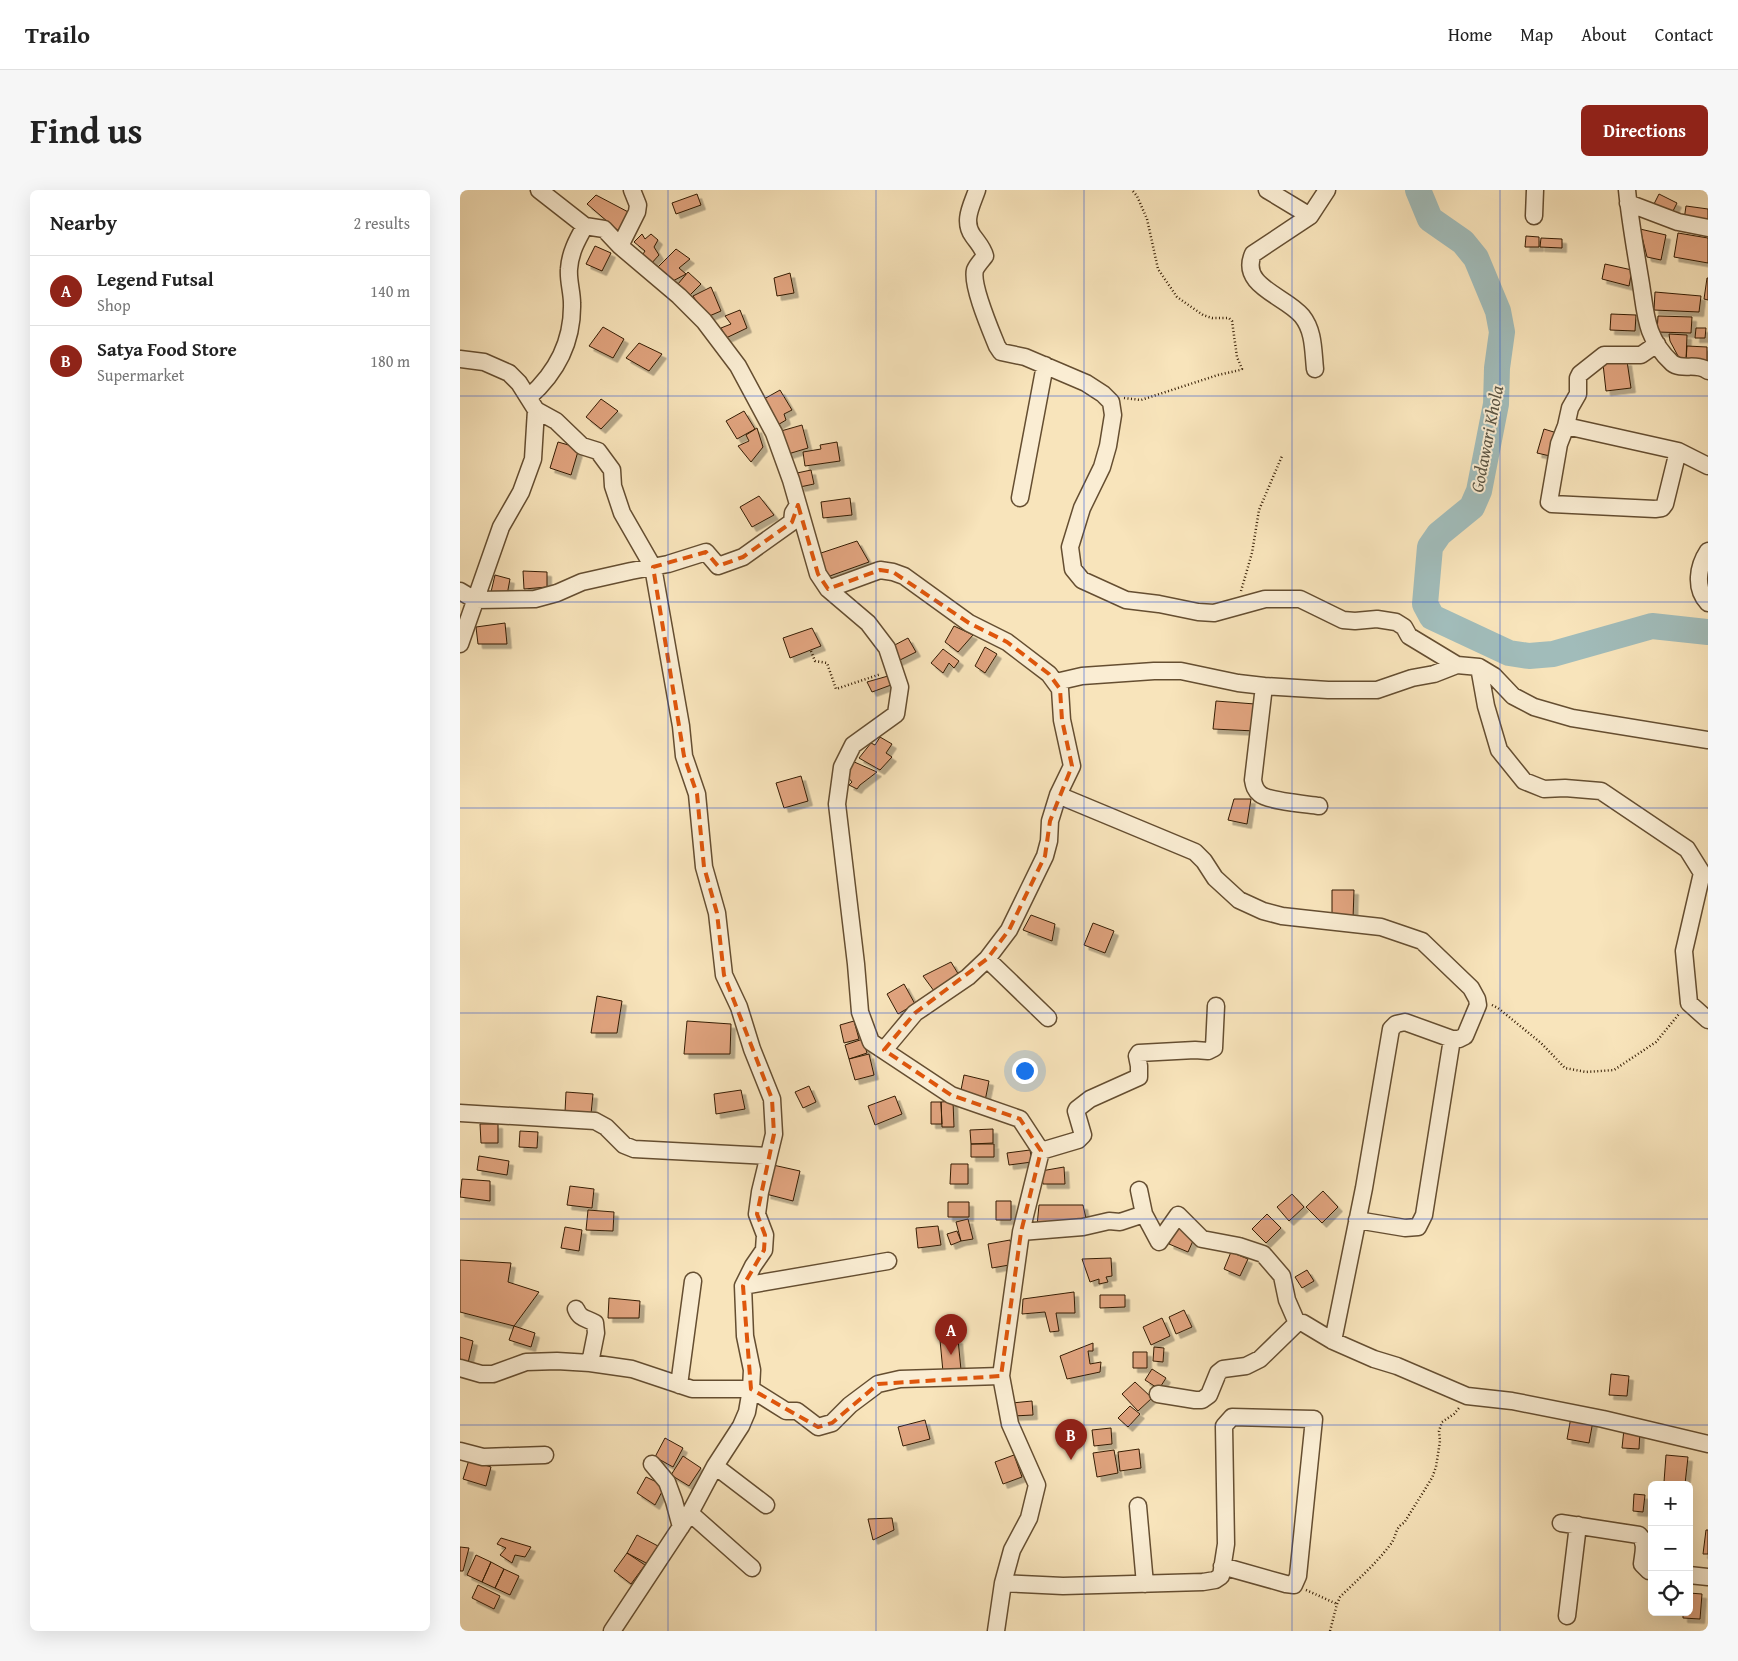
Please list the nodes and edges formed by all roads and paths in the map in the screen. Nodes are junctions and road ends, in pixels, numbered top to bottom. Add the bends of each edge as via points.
1 (539, 190) edge
2 (632, 190) edge
3 (977, 190) edge
4 (1132, 190) edge
5 (1268, 190) edge
6 (1327, 190) edge
7 (1535, 190) edge
8 (1628, 196) edge
9 (1310, 216) junction
10 (1534, 216) dead end
11 (585, 226) junction
12 (1708, 228) edge
13 (620, 246) junction
14 (1657, 344) junction
15 (460, 359) edge
16 (1045, 365) junction
17 (1315, 368) dead end
18 (1708, 372) edge
19 (1111, 402) junction
20 (533, 403) junction
21 (1566, 426) junction
22 (1678, 451) junction
23 (1282, 456) dead end
24 (1708, 466) edge
25 (1020, 498) dead end
26 (798, 505) junction
27 (1708, 550) edge
28 (654, 567) junction
29 (828, 589) junction
30 (460, 591) edge
31 (475, 600) junction
32 (1708, 603) edge
33 (1236, 607) junction
34 (460, 644) edge
35 (811, 651) dead end
36 (1457, 665) junction
37 (1479, 667) junction
38 (894, 669) junction
39 (1056, 682) junction
40 (1264, 686) junction
41 (1708, 740) edge
42 (1058, 795) junction
43 (1319, 806) dead end
44 (987, 959) junction
45 (1477, 999) junction
46 (1689, 1002) junction
47 (1216, 1006) dead end
48 (1048, 1018) dead end
49 (1708, 1020) edge
50 (1452, 1040) junction
51 (884, 1050) junction
52 (460, 1113) edge
53 (1041, 1151) junction
54 (768, 1156) junction
55 (1139, 1190) dead end
56 (1144, 1214) junction
57 (1357, 1220) junction
58 (1021, 1232) junction
59 (888, 1261) dead end
60 (693, 1281) dead end
61 (744, 1286) junction
62 (576, 1309) dead end
63 (1297, 1323) junction
64 (1333, 1341) junction
65 (590, 1363) junction
66 (460, 1368) edge
67 (1001, 1376) junction
68 (678, 1385) junction
69 (751, 1389) junction
70 (1158, 1394) dead end
71 (1467, 1396) junction
72 (1708, 1444) edge
73 (460, 1452) edge
74 (544, 1455) dead end
75 (652, 1464) dead end
76 (715, 1466) junction
77 (766, 1505) dead end
78 (1138, 1506) dead end
79 (690, 1513) junction
80 (1561, 1523) dead end
81 (1578, 1525) junction
82 (681, 1527) junction
83 (1222, 1566) junction
84 (752, 1568) dead end
85 (1648, 1570) edge
86 (1693, 1575) edge
87 (1708, 1577) edge
88 (1003, 1583) junction
89 (1145, 1584) junction
90 (1294, 1585) junction
91 (1336, 1604) junction
92 (1567, 1616) dead end
93 (612, 1631) edge
94 (996, 1631) edge
95 (1330, 1631) edge

1 - 11 street
2 - 13 street via 638,205 637,212
3 - 16 street via 967,217 971,233 985,256 975,270 975,280 991,330 1001,352
4 - 19 path via 1147,219 1158,269 1177,297 1202,315 1232,321 1237,357 1242,368 1141,400 1126,398
5 - 9 street
6 - 9 street
7 - 10 street
8 - 12 street via 1678,222
8 - 14 street via 1643,304 1648,328
9 - 17 street via 1253,254 1249,262 1251,273 1259,284 1303,316 1311,332
11 - 13 street via 604,230
11 - 20 street via 572,249 569,269 570,330 558,364
13 - 26 street via 704,321 738,366 774,433
14 - 18 street via 1674,365 1697,366
14 - 21 street via 1641,355 1604,355 1580,374 1578,394 1570,408
15 - 20 street via 484,362 509,373
16 - 19 street via 1086,383
16 - 25 street
19 - 33 street via 1113,416 1108,446 1102,467 1082,508 1070,547 1074,569 1082,580 1126,600 1198,612 1214,613
20 - 28 street via 582,446 598,451 608,464 622,512
20 - 31 street via 533,459 521,492 502,527
21 - 22 street
21 - 22 street via 1559,444 1549,498 1552,504 1662,508
22 - 24 street
23 - 33 path via 1259,510 1252,553
26 - 28 street via 792,522 732,562 718,566 706,552
26 - 29 street via 818,574
27 - 32 street via 1700,563 1699,578 1701,594
28 - 31 street via 582,582 535,599
28 - 54 street via 684,756 697,794 704,867 717,913 724,975 772,1099 774,1134
29 - 38 street via 868,623 887,648
29 - 39 street via 880,570 904,576 969,623 1007,642
30 - 31 street
31 - 34 street
33 - 36 street via 1265,599 1300,599 1343,620 1396,622 1404,626 1409,636
35 - 38 path via 815,661 827,663 836,689
36 - 37 street
36 - 40 street via 1378,690
37 - 41 street via 1494,676 1512,696 1534,707 1572,718
37 - 46 street via 1499,750 1524,781 1544,789 1601,791 1687,849 1702,873 1684,951
38 - 51 street via 900,687 896,714 853,744 842,767 837,804 860,1012 871,1042
39 - 40 street via 1082,676 1181,671
39 - 42 street via 1060,689 1062,720 1072,766
40 - 43 street via 1253,780 1255,788 1261,796
42 - 44 street via 1045,856 1009,930
42 - 45 street via 1195,852 1215,878 1239,900 1263,911 1381,927 1422,941 1471,988
44 - 48 street
44 - 51 street via 968,977 915,1013
45 - 46 path via 1498,1008 1541,1043 1565,1068 1586,1072 1614,1070 1656,1042
45 - 50 street via 1478,1005 1465,1036
46 - 49 street
47 - 53 street via 1214,1048 1208,1051 1139,1053 1139,1077 1090,1099 1077,1109 1083,1135 1078,1140
50 - 57 street via 1424,1214 1418,1227
50 - 57 street via 1405,1022 1391,1028
51 - 53 street via 950,1095 1020,1119
52 - 54 street via 595,1121 624,1145 634,1149
53 - 58 street
54 - 61 street via 757,1214 765,1235 764,1250
55 - 56 street
56 - 58 street via 1120,1222
56 - 63 street via 1159,1242 1178,1215 1202,1239 1263,1254 1282,1276
57 - 64 street
58 - 67 street
59 - 61 street
60 - 68 street
61 - 69 street
62 - 65 street via 582,1319 595,1323
63 - 64 street via 1303,1323
63 - 70 street via 1260,1359 1246,1366 1222,1368 1209,1395 1202,1400
64 - 71 street
65 - 66 street via 526,1362 493,1374
65 - 68 street via 632,1369
67 - 69 street via 900,1379 878,1384 832,1423 818,1427 797,1411 786,1411
67 - 88 street via 1010,1424 1036,1485 1029,1518 1012,1550
68 - 69 street via 692,1389
69 - 76 street via 741,1426
71 - 72 street via 1512,1401
71 - 91 path via 1454,1414 1442,1422 1432,1478 1404,1523 1398,1526 1393,1542
73 - 74 street via 482,1456
75 - 82 street via 667,1482
76 - 77 street
76 - 79 street
78 - 89 street
79 - 82 street
79 - 84 street
80 - 81 street
81 - 85 street via 1639,1535 1644,1544 1642,1564
81 - 92 street
82 - 93 street
83 - 89 street via 1221,1576 1215,1580
83 - 90 street
83 - 90 street via 1226,1544 1224,1426 1232,1417 1314,1419 1298,1576
86 - 87 street
88 - 89 street via 1064,1586
88 - 94 street
90 - 91 path
91 - 95 path

